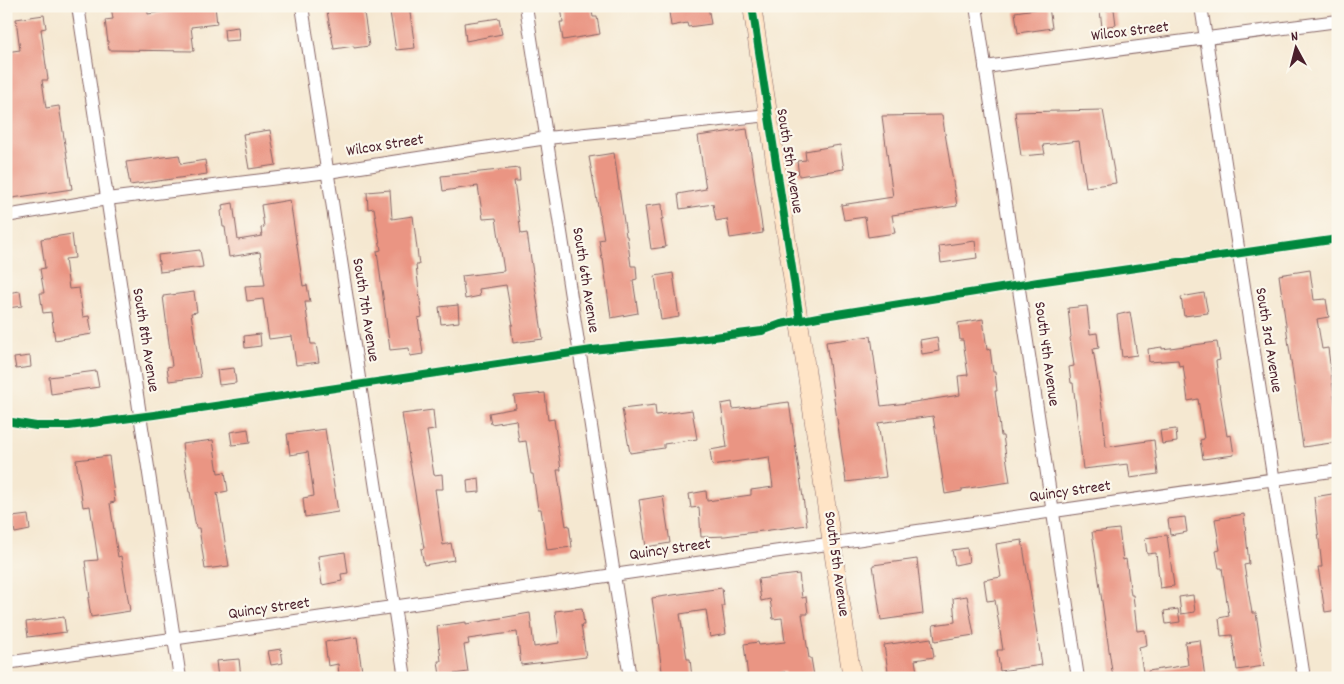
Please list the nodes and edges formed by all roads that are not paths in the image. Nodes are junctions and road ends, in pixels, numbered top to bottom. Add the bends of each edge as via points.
1 (78, 6) edge
2 (302, 6) edge
3 (526, 6) edge
4 (752, 6) edge
5 (976, 6) edge
6 (1201, 6) edge
7 (1338, 22) edge
8 (1206, 39) junction
9 (985, 67) junction
10 (768, 115) junction
11 (546, 138) junction
12 (328, 172) junction
13 (107, 200) junction
14 (6, 216) edge
15 (1338, 470) edge
16 (1273, 479) junction
17 (1053, 511) junction
18 (833, 543) junction
19 (614, 575) junction
20 (394, 607) junction
21 (174, 639) junction
22 (6, 663) edge
23 (180, 678) edge
24 (405, 678) edge
25 (630, 678) edge
26 (852, 678) edge
27 (1078, 678) edge
28 (1304, 678) edge

1 - 13 street, South 8th Avenue
2 - 12 street, South 7th Avenue
3 - 11 street, South 6th Avenue
4 - 10 street, South 5th Avenue
5 - 9 street, South 4th Avenue
6 - 8 street, South 3rd Avenue
7 - 8 street, Wilcox Street
8 - 9 street, Wilcox Street
8 - 16 street, South 3rd Avenue
9 - 17 street, South 4th Avenue
10 - 11 street, Wilcox Street
10 - 18 street, South 5th Avenue
11 - 12 street, Wilcox Street
11 - 19 street, South 6th Avenue
12 - 13 street, Wilcox Street
12 - 20 street, South 7th Avenue
13 - 14 street, Wilcox Street
13 - 21 street, South 8th Avenue
15 - 16 street, Quincy Street
16 - 17 street, Quincy Street
16 - 28 street, South 3rd Avenue
17 - 18 street, Quincy Street
17 - 27 street, South 4th Avenue
18 - 19 street, Quincy Street
18 - 26 street, South 5th Avenue
19 - 20 street, Quincy Street
19 - 25 street, South 6th Avenue
20 - 21 street, Quincy Street
20 - 24 street, South 7th Avenue
21 - 22 street, Quincy Street
21 - 23 street, South 8th Avenue

